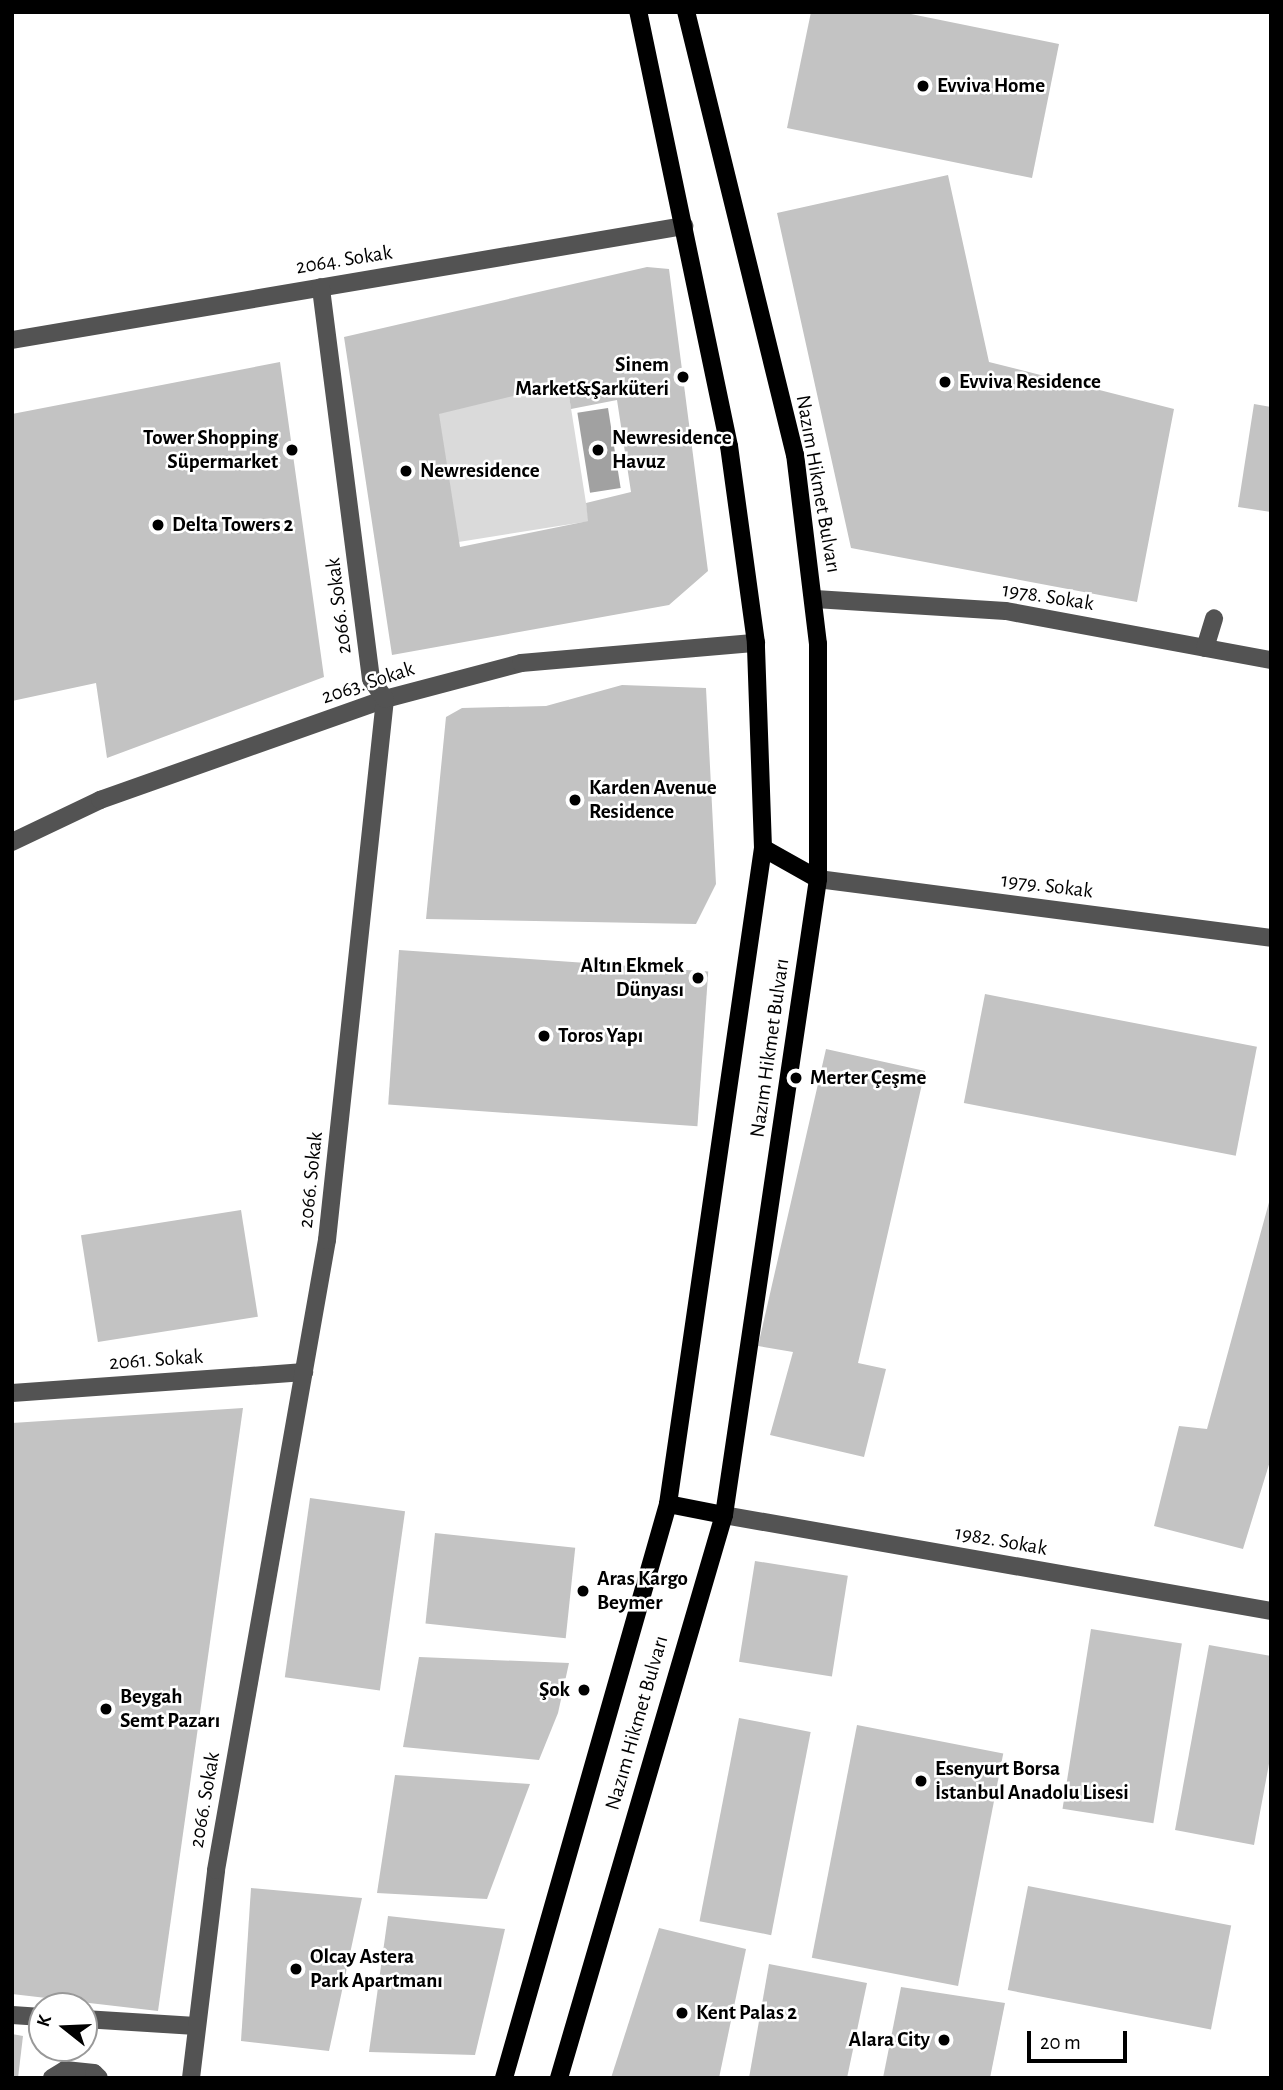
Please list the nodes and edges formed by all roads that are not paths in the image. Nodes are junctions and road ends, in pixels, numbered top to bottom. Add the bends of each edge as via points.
1 (638, 12) edge
2 (685, 12) edge
3 (684, 226) junction
4 (321, 287) junction
5 (12, 340) edge
6 (815, 598) junction
7 (1214, 618) dead end
8 (757, 643) junction
9 (1205, 648) junction
10 (1271, 660) edge
11 (385, 699) junction
12 (12, 842) edge
13 (763, 848) junction
14 (818, 879) junction
15 (1271, 938) edge
16 (304, 1372) junction
17 (12, 1393) edge
18 (668, 1504) junction
19 (724, 1515) junction
20 (1271, 1611) edge
21 (98, 2020) edge
22 (196, 2026) junction
23 (52, 2078) edge
24 (99, 2078) edge
25 (191, 2078) edge
26 (504, 2078) edge
27 (559, 2078) edge

1 - 3 main road, Nazım Hikmet Bulvarı
2 - 6 main road, Nazım Hikmet Bulvarı via 795,455
3 - 4 street, 2064. Sokak
3 - 8 main road, Nazım Hikmet Bulvarı via 729,446
4 - 5 street, 2064. Sokak
4 - 11 street, 2066. Sokak via 354,495 370,679
6 - 9 street, 1978. Sokak via 1006,611
6 - 14 main road, Nazım Hikmet Bulvarı
7 - 9 street
8 - 11 street, 2063. Sokak via 521,663
8 - 13 main road, Nazım Hikmet Bulvarı
9 - 10 street, 1978. Sokak
11 - 12 street, 2063. Sokak via 100,800
11 - 16 street, 2066. Sokak via 327,1240
13 - 14 main road
13 - 18 main road, Nazım Hikmet Bulvarı
14 - 15 street, 1979. Sokak
14 - 19 main road, Nazım Hikmet Bulvarı
16 - 17 street, 2061. Sokak
16 - 22 street, 2066. Sokak via 216,1870
18 - 19 main road
18 - 26 main road, Nazım Hikmet Bulvarı
19 - 20 street, 1982. Sokak
19 - 27 main road, Nazım Hikmet Bulvarı
21 - 22 street
22 - 25 street, 2066. Sokak
23 - 24 street via 65,2070 94,2073

